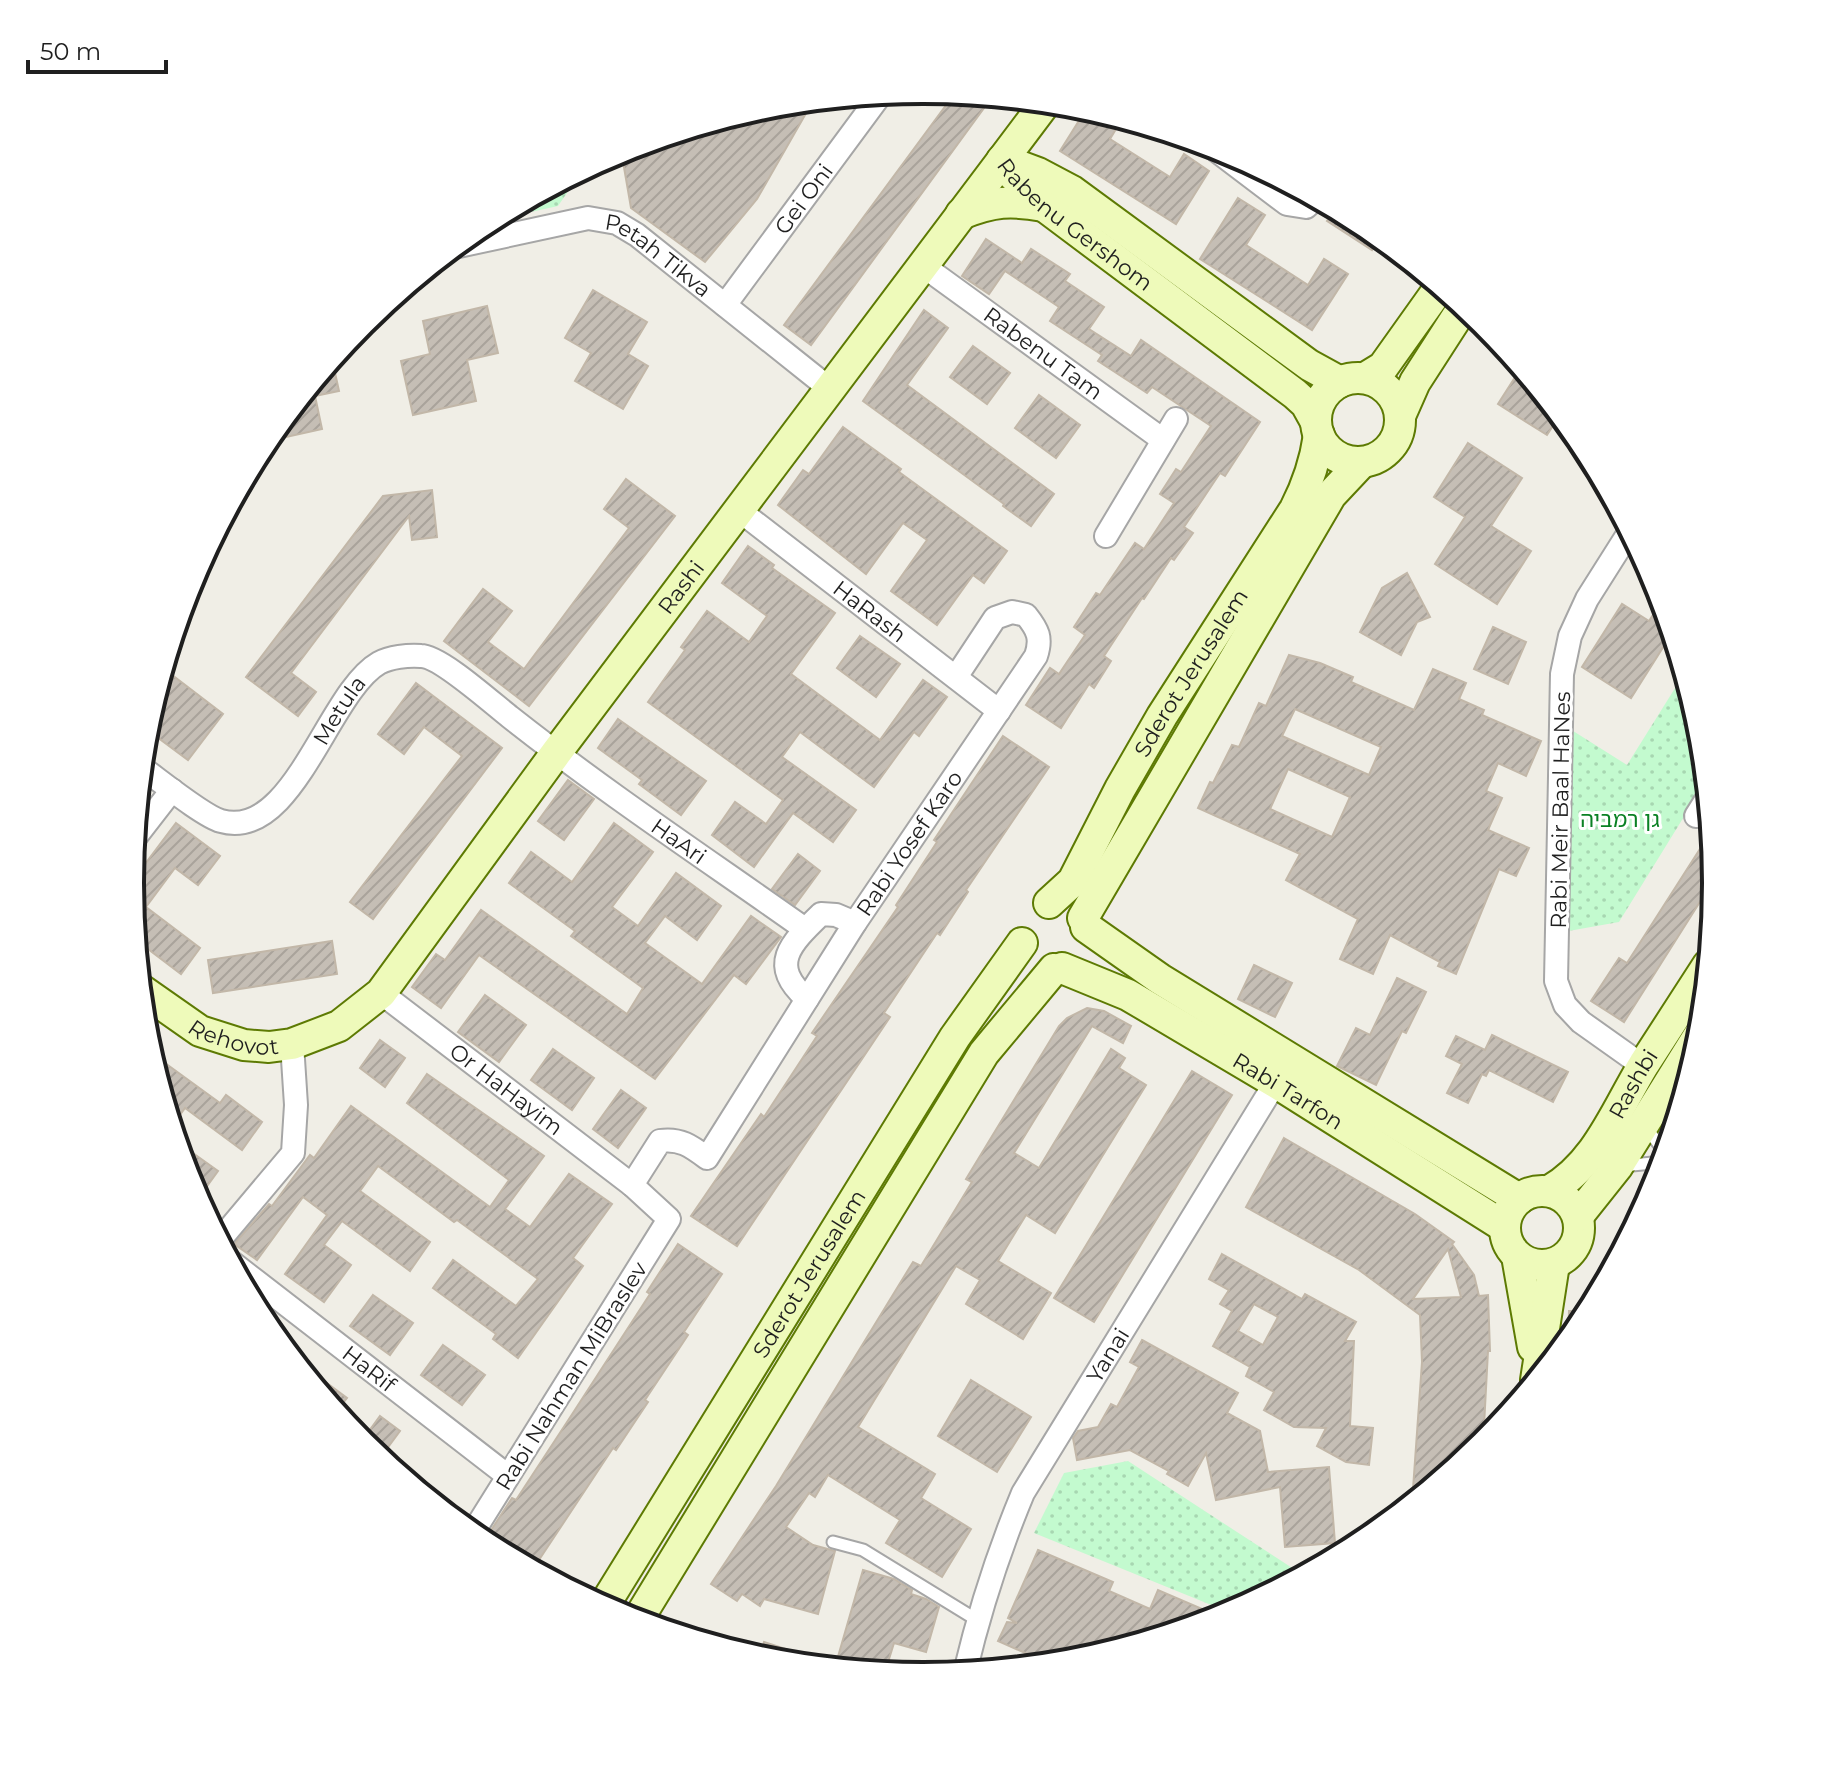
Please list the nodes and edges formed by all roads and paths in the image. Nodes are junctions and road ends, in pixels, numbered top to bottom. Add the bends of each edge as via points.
1 (872, 106) edge
2 (1038, 113) edge
3 (1041, 114) edge
4 (1002, 160) junction
5 (1250, 176) edge
6 (1072, 191) junction
7 (1044, 206) junction
8 (1308, 206) edge
9 (961, 214) junction
10 (482, 241) edge
11 (922, 265) junction
12 (1434, 295) edge
13 (725, 305) junction
14 (1457, 316) edge
15 (1352, 380) junction
16 (830, 389) junction
17 (1400, 416) junction
18 (1176, 419) dead end
19 (1317, 428) junction
20 (1163, 440) junction
21 (1362, 462) junction
22 (740, 511) junction
23 (1106, 536) dead end
24 (1623, 541) edge
25 (956, 677) junction
26 (999, 711) junction
27 (556, 753) junction
28 (152, 775) edge
29 (172, 790) junction
30 (147, 822) edge
31 (1049, 903) junction
32 (855, 923) junction
33 (1084, 923) junction
34 (805, 929) junction
35 (1022, 943) junction
36 (1058, 969) junction
37 (1695, 985) edge
38 (381, 993) junction
39 (153, 998) edge
40 (807, 999) junction
41 (292, 1044) junction
42 (1680, 1065) edge
43 (1643, 1066) junction
44 (1283, 1070) junction
45 (1643, 1123) junction
46 (1658, 1142) edge
47 (1650, 1163) edge
48 (1617, 1167) junction
49 (632, 1185) junction
50 (1549, 1191) junction
51 (1519, 1199) junction
52 (1578, 1216) junction
53 (669, 1219) joint
54 (1505, 1227) junction
55 (226, 1232) edge
56 (1517, 1256) junction
57 (1554, 1264) junction
58 (251, 1278) edge
59 (1538, 1360) edge
60 (1535, 1365) edge
61 (508, 1476) junction
62 (479, 1523) edge
63 (833, 1542) dead end
64 (610, 1596) edge
65 (644, 1610) edge
66 (977, 1620) junction
67 (968, 1660) edge

1 - 13 street, Gei Oni
2 - 4 street, Rashi
3 - 6 street via 1040,148 1053,173
4 - 6 street, Rabenu Gershom
4 - 7 street, Rabenu Gershom
4 - 9 street, Rashi
5 - 8 street via 1287,204
6 - 15 street, Rabenu Gershom via 1309,365
7 - 9 street via 1008,200
7 - 19 street, Rabenu Gershom via 1295,394
9 - 11 street, Rashi
10 - 13 street, Petah Tikva via 588,218 617,223
11 - 16 street, Rashi
11 - 20 street, Rabenu Tam
12 - 15 street via 1383,367
13 - 16 street, Petah Tikva
14 - 17 street
15 - 17 street via 1380,384 1395,400
15 - 19 street via 1325,394
16 - 22 street, Rashi
17 - 21 street via 1391,447
18 - 20 street
19 - 21 street via 1331,453
19 - 31 street, Sderot Jerusalem via 1315,462 1295,509 1162,716 1073,881
20 - 23 street
21 - 33 street, Sderot Jerusalem via 1331,495
22 - 25 street, HaRash
22 - 27 street, Rashi
24 - 43 street, Rabi Meir Baal HaNes via 1587,599 1570,636 1562,674 1556,981 1565,1005 1581,1022
25 - 26 street, HaRash
25 - 26 street, Rabi Yosef Karo via 995,618 1012,612 1026,615 1039,631 1040,644
26 - 32 street, Rabi Yosef Karo
27 - 29 street, Metula via 450,670 425,655 400,657 379,663 354,685 266,814 247,823 220,821
27 - 34 street, HaAri
27 - 38 street, Rashi
28 - 29 street, Metula
29 - 30 street
31 - 33 street via 1068,906
31 - 35 street via 1025,921
32 - 34 street via 821,914
32 - 40 street, Rabi Yosef Karo
33 - 36 street via 1083,953
33 - 44 street, Rabi Tarfon
34 - 40 street via 791,946 785,970 792,986
35 - 36 street via 1037,964
35 - 64 street, Sderot Jerusalem via 955,1037
36 - 44 street, Rabi Tarfon via 1128,995
36 - 65 street, Sderot Jerusalem via 984,1053
37 - 43 street, Rashbi
38 - 41 street, Rashi via 339,1026
38 - 49 street, Or HaHayim
39 - 41 street, Rehovot via 200,1031 223,1040 269,1047
40 - 49 street, Rabi Yosef Karo via 707,1158 674,1139 660,1141
41 - 55 street via 293,1153
42 - 45 street, Rashbi
43 - 50 street, Rashbi via 1582,1167
44 - 51 street, Rabi Tarfon
44 - 54 street, Rabi Tarfon
44 - 66 street, Yanai via 1023,1493
45 - 46 lane
45 - 48 street, Rashbi
47 - 48 lane
48 - 52 street, Rashbi
49 - 53 street, Or HaHayim
50 - 51 street
50 - 52 street via 1566,1199
51 - 54 street
52 - 57 street via 1573,1249
53 - 61 street, Rabi Nahman MiBraslev
54 - 56 street
56 - 57 street via 1535,1265
56 - 60 street
57 - 59 street
58 - 61 street, HaRif
61 - 62 street, Rabi Nahman MiBraslev
63 - 66 lane via 863,1550
66 - 67 street, Yanai

